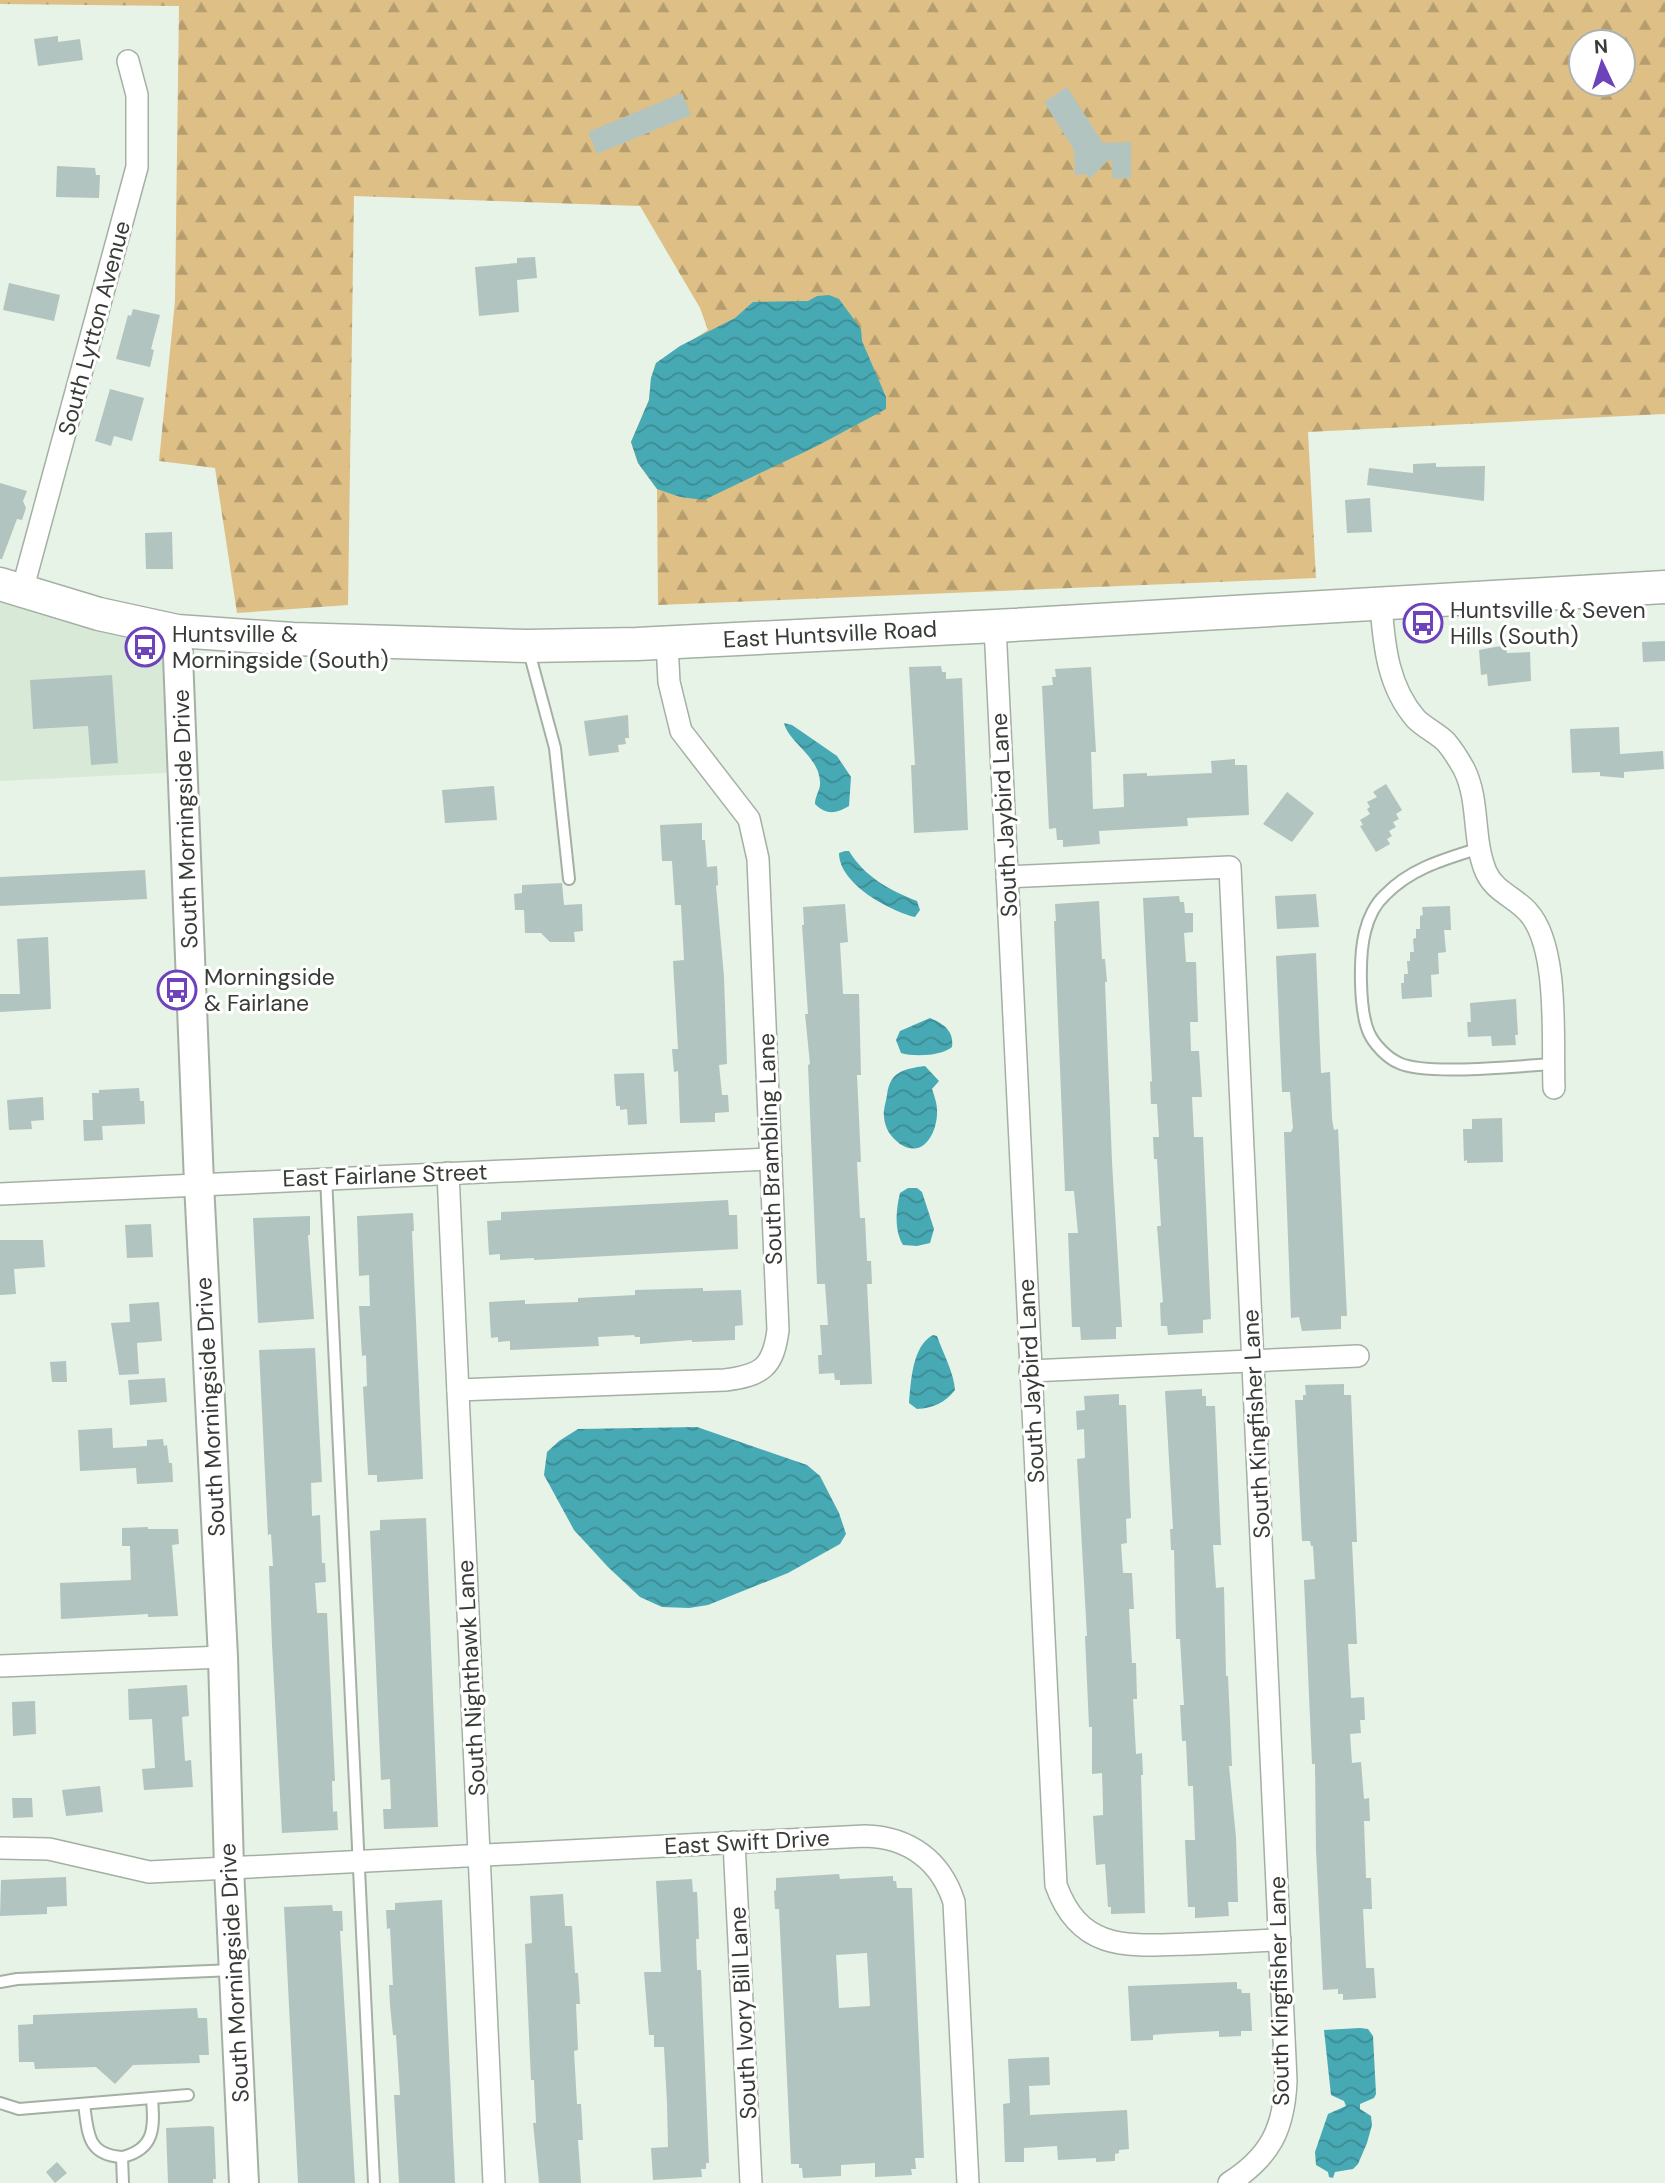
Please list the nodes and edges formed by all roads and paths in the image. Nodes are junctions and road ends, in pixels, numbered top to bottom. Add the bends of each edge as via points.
1 (128, 61) dead end
2 (1665, 586) edge
3 (11, 588) edge
4 (1381, 605) junction
5 (995, 626) junction
6 (177, 631) junction
7 (667, 643) junction
8 (527, 646) junction
9 (1479, 848) junction
10 (1007, 877) junction
11 (569, 878) dead end
12 (1553, 1064) junction
13 (1553, 1088) dead end
14 (771, 1159) junction
15 (448, 1172) junction
16 (326, 1178) junction
17 (199, 1183) junction
18 (0, 1194) edge
19 (1358, 1356) dead end
20 (1253, 1360) junction
21 (1030, 1371) junction
22 (458, 1390) junction
23 (223, 1657) junction
24 (0, 1666) edge
25 (734, 1843) junction
26 (0, 1848) edge
27 (479, 1855) junction
28 (358, 1861) junction
29 (229, 1868) junction
30 (1280, 1940) junction
31 (234, 1970) junction
32 (0, 1982) edge
33 (188, 2095) dead end
34 (152, 2098) junction
35 (0, 2103) edge
36 (84, 2104) junction
37 (122, 2157) junction
38 (123, 2183) edge
39 (244, 2183) edge
40 (374, 2183) edge
41 (494, 2183) edge
42 (751, 2183) edge
43 (968, 2183) edge
44 (1229, 2183) edge

1 - 3 street, South Lytton Avenue via 137,95 137,167
2 - 4 main road, East Huntsville Road
3 - 6 main road, East Huntsville Road
4 - 5 main road, East Huntsville Road
4 - 9 street via 1384,643 1396,691 1418,721 1446,742 1464,770 1476,809
5 - 7 main road, East Huntsville Road
5 - 10 street, South Jaybird Lane
6 - 8 main road, East Huntsville Road
6 - 17 street, South Morningside Drive
7 - 8 main road, East Huntsville Road
7 - 14 street, South Brambling Lane via 669,682 681,731 749,819 758,859
8 - 11 lane via 555,748
9 - 12 street via 1487,874 1502,894 1528,912 1543,940 1550,971
9 - 12 lane via 1405,876 1373,909 1362,958 1369,1032 1397,1063 1419,1069
10 - 20 street, South Kingfisher Lane via 1230,867
10 - 21 street, South Jaybird Lane
12 - 13 street
14 - 15 street, East Fairlane Street
14 - 22 street, South Brambling Lane via 778,1330 775,1351 765,1366 750,1377 725,1380
15 - 16 street, East Fairlane Street
15 - 22 street, South Nighthawk Lane
16 - 17 street, East Fairlane Street
16 - 28 lane
17 - 18 street, East Fairlane Street
17 - 23 street, South Morningside Drive
19 - 20 street
20 - 21 street
20 - 30 street, South Kingfisher Lane
21 - 30 street, South Jaybird Lane via 1054,1865 1061,1900 1092,1934 1122,1945
22 - 27 street, South Nighthawk Lane
23 - 24 street
23 - 29 street, South Morningside Drive
25 - 27 street, East Swift Drive
25 - 42 street, South Ivory Bill Lane
25 - 43 street, East Swift Drive via 879,1837 918,1850 937,1868 950,1890 956,1915
26 - 29 street, East Swift Drive via 49,1849 149,1872
27 - 28 street, East Swift Drive
27 - 41 street, South Nighthawk Lane
28 - 29 street, East Swift Drive
28 - 40 lane
29 - 31 street, South Morningside Drive
30 - 44 street, South Kingfisher Lane via 1285,2105 1272,2143 1244,2174
31 - 32 lane
31 - 39 street, South Morningside Drive
33 - 34 lane
34 - 36 lane
34 - 37 lane via 152,2133 145,2145
35 - 36 lane via 19,2109
36 - 37 lane via 85,2128 96,2148
37 - 38 lane

